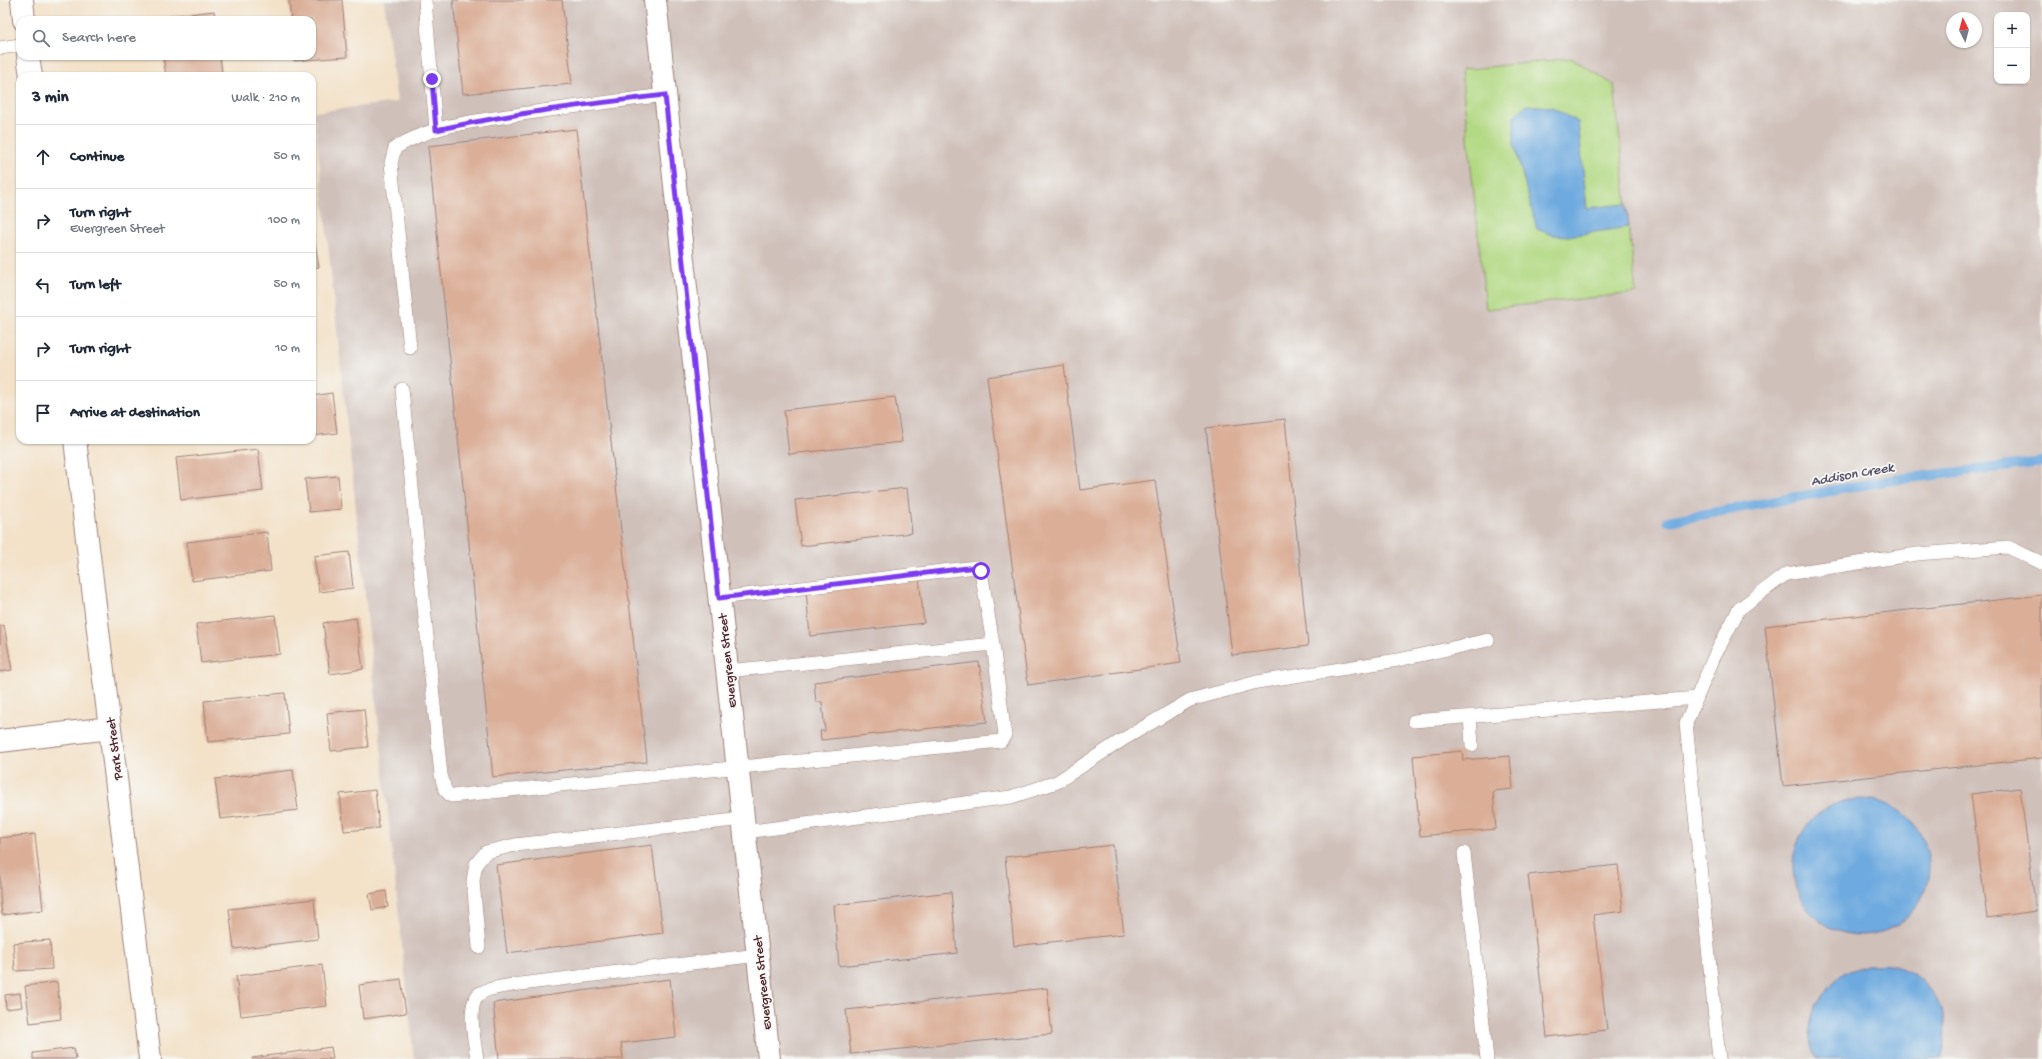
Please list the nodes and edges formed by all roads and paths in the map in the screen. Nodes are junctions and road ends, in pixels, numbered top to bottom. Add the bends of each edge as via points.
1 (22, 0) edge
2 (425, 0) edge
3 (655, 0) edge
4 (24, 16) edge
5 (16, 46) edge
6 (0, 48) edge
7 (29, 60) edge
8 (30, 72) edge
9 (665, 95) junction
10 (436, 130) junction
11 (410, 348) dead end
12 (402, 389) dead end
13 (75, 444) edge
14 (2042, 563) edge
15 (719, 598) junction
16 (1488, 640) dead end
17 (993, 644) junction
18 (727, 671) junction
19 (1697, 698) junction
20 (1470, 716) junction
21 (1414, 721) dead end
22 (110, 728) junction
23 (0, 741) edge
24 (1472, 745) dead end
25 (738, 767) junction
26 (744, 826) junction
27 (1464, 853) dead end
28 (479, 947) dead end
29 (758, 955) junction
30 (150, 1059) edge
31 (477, 1059) edge
32 (769, 1059) edge
33 (1487, 1059) edge
34 (1719, 1059) edge

1 - 4 street
2 - 10 lane
3 - 9 street, Evergreen Street
5 - 6 lane
7 - 8 street
9 - 10 lane via 588,104
9 - 15 street, Evergreen Street
10 - 11 lane via 409,139 395,148 391,163
12 - 25 lane via 439,760 445,790 451,796 462,796
13 - 22 street, Park Street
14 - 19 lane via 2008,547 1917,554 1786,574 1739,609
15 - 17 lane via 976,567 981,571
15 - 18 street, Evergreen Street
16 - 26 lane via 1398,660 1256,682 1190,700 1057,782 1011,797
17 - 18 lane
17 - 25 lane via 1005,735 1001,741
18 - 25 street, Evergreen Street
19 - 20 lane
19 - 34 lane via 1686,723
20 - 21 lane
20 - 24 lane
22 - 23 street
22 - 30 street, Park Street
25 - 26 street, Evergreen Street
26 - 28 lane via 515,845 486,852 476,864 473,881
26 - 29 street, Evergreen Street
27 - 33 lane
29 - 31 lane via 512,985 480,993 474,1001 472,1011
29 - 32 street, Evergreen Street

